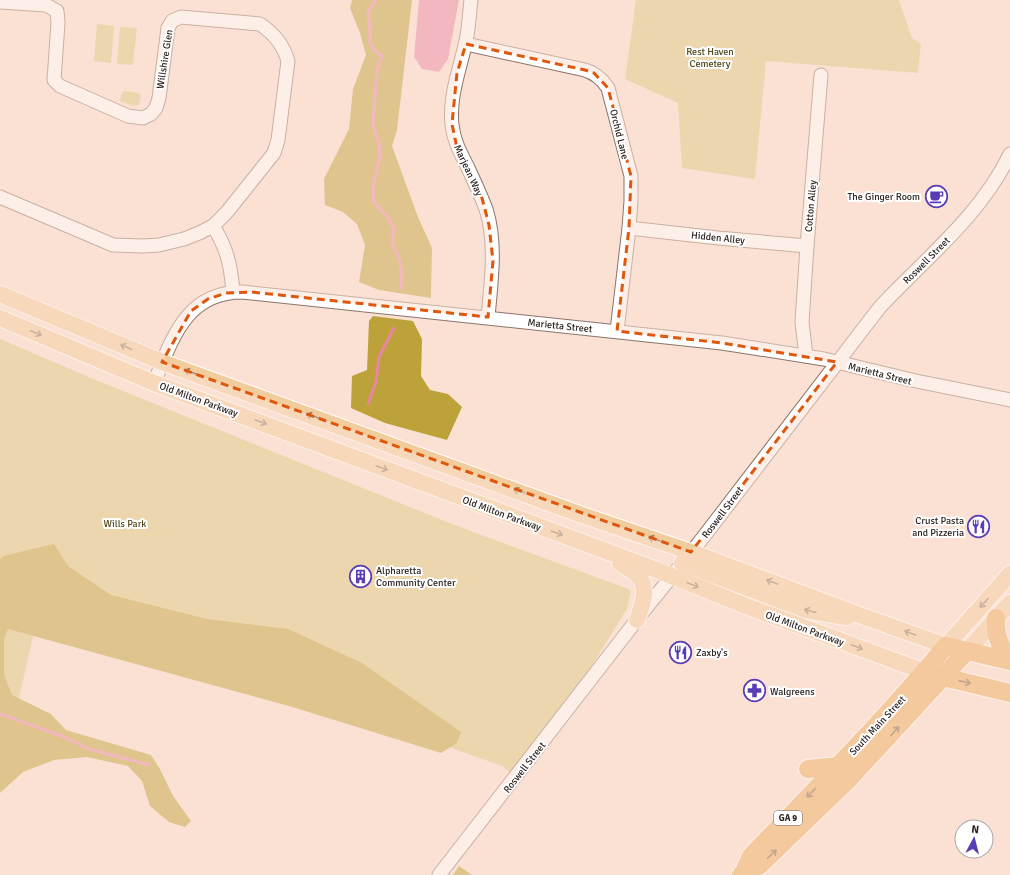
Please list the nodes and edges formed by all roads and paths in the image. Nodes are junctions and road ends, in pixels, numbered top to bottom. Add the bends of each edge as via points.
1 (471, 0) edge
2 (0, 2) edge
3 (466, 44) junction
4 (821, 75) dead end
5 (1010, 154) edge
6 (0, 197) edge
7 (213, 226) junction
8 (629, 228) junction
9 (807, 246) junction
10 (233, 292) junction
11 (0, 294) edge
12 (488, 317) junction
13 (0, 318) edge
14 (617, 331) junction
15 (806, 356) junction
16 (162, 362) junction
17 (837, 362) junction
18 (154, 382) junction
19 (1010, 400) edge
20 (610, 553) junction
21 (686, 558) junction
22 (1010, 574) edge
23 (672, 576) junction
24 (1010, 603) edge
25 (996, 618) junction
26 (637, 620) junction
27 (946, 646) junction
28 (967, 651) junction
29 (1010, 658) edge
30 (1010, 661) edge
31 (924, 672) junction
32 (944, 677) junction
33 (1010, 692) edge
34 (838, 766) junction
35 (808, 769) dead end
36 (743, 874) edge
37 (439, 875) edge

1 - 3 street, Marjean Way
2 - 7 street, Willshire Glen via 46,6 57,11 54,80 60,86 128,116 143,118 156,108 168,28 172,20 181,17 260,24 270,31 285,50 288,61 278,140 274,153
3 - 8 street, Orchid Lane via 585,70 594,73 604,82 608,88 631,176
3 - 12 street, Marjean Way via 457,73 452,124 457,148 479,191 489,225 493,261
4 - 9 street, Cotton Alley
5 - 17 street, Roswell Street via 981,203 880,307
6 - 7 street, Willshire Glen via 113,245 159,245 184,239
7 - 10 street via 227,253
8 - 9 street, Hidden Alley
8 - 14 street, Orchid Lane
9 - 15 street, Cotton Alley via 802,322
10 - 12 street, Marietta Street
10 - 16 street, Marietta Street via 213,296 191,311 180,326
16 -> 11 main road
12 - 14 street, Marietta Street
13 -> 18 main road, Old Milton Parkway
14 - 15 street, Marietta Street
15 - 17 street, Marietta Street
16 - 18 street, Marietta Street
21 -> 16 main road via 576,512
17 - 19 street, Marietta Street
17 - 21 street, Roswell Street
18 -> 20 main road, Old Milton Parkway
20 - 23 main road, Old Milton Parkway
20 - 26 main road via 644,584 645,594
21 - 23 street, Roswell Street
27 -> 21 main road via 862,616 839,616 806,610
22 -> 27 main road, South Main Street / GA 9
23 - 26 street, Roswell Street
23 -> 31 main road, Old Milton Parkway
24 - 25 main road, South Main Street / GA 9
25 - 28 main road, South Main Street / GA 9
25 - 29 highway via 998,641
26 - 37 street, Roswell Street
27 - 28 highway
27 - 31 highway, South Main Street / GA 9
28 - 30 highway
28 - 32 highway, South Main Street / GA 9
31 - 32 highway, Old Milton Parkway
31 - 34 highway, South Main Street / GA 9 via 882,721
32 -> 33 highway, Old Milton Parkway
36 -> 32 highway, South Main Street / GA 9 via 760,865 819,809
34 - 35 highway
34 -> 36 highway, South Main Street / GA 9 via 751,856

